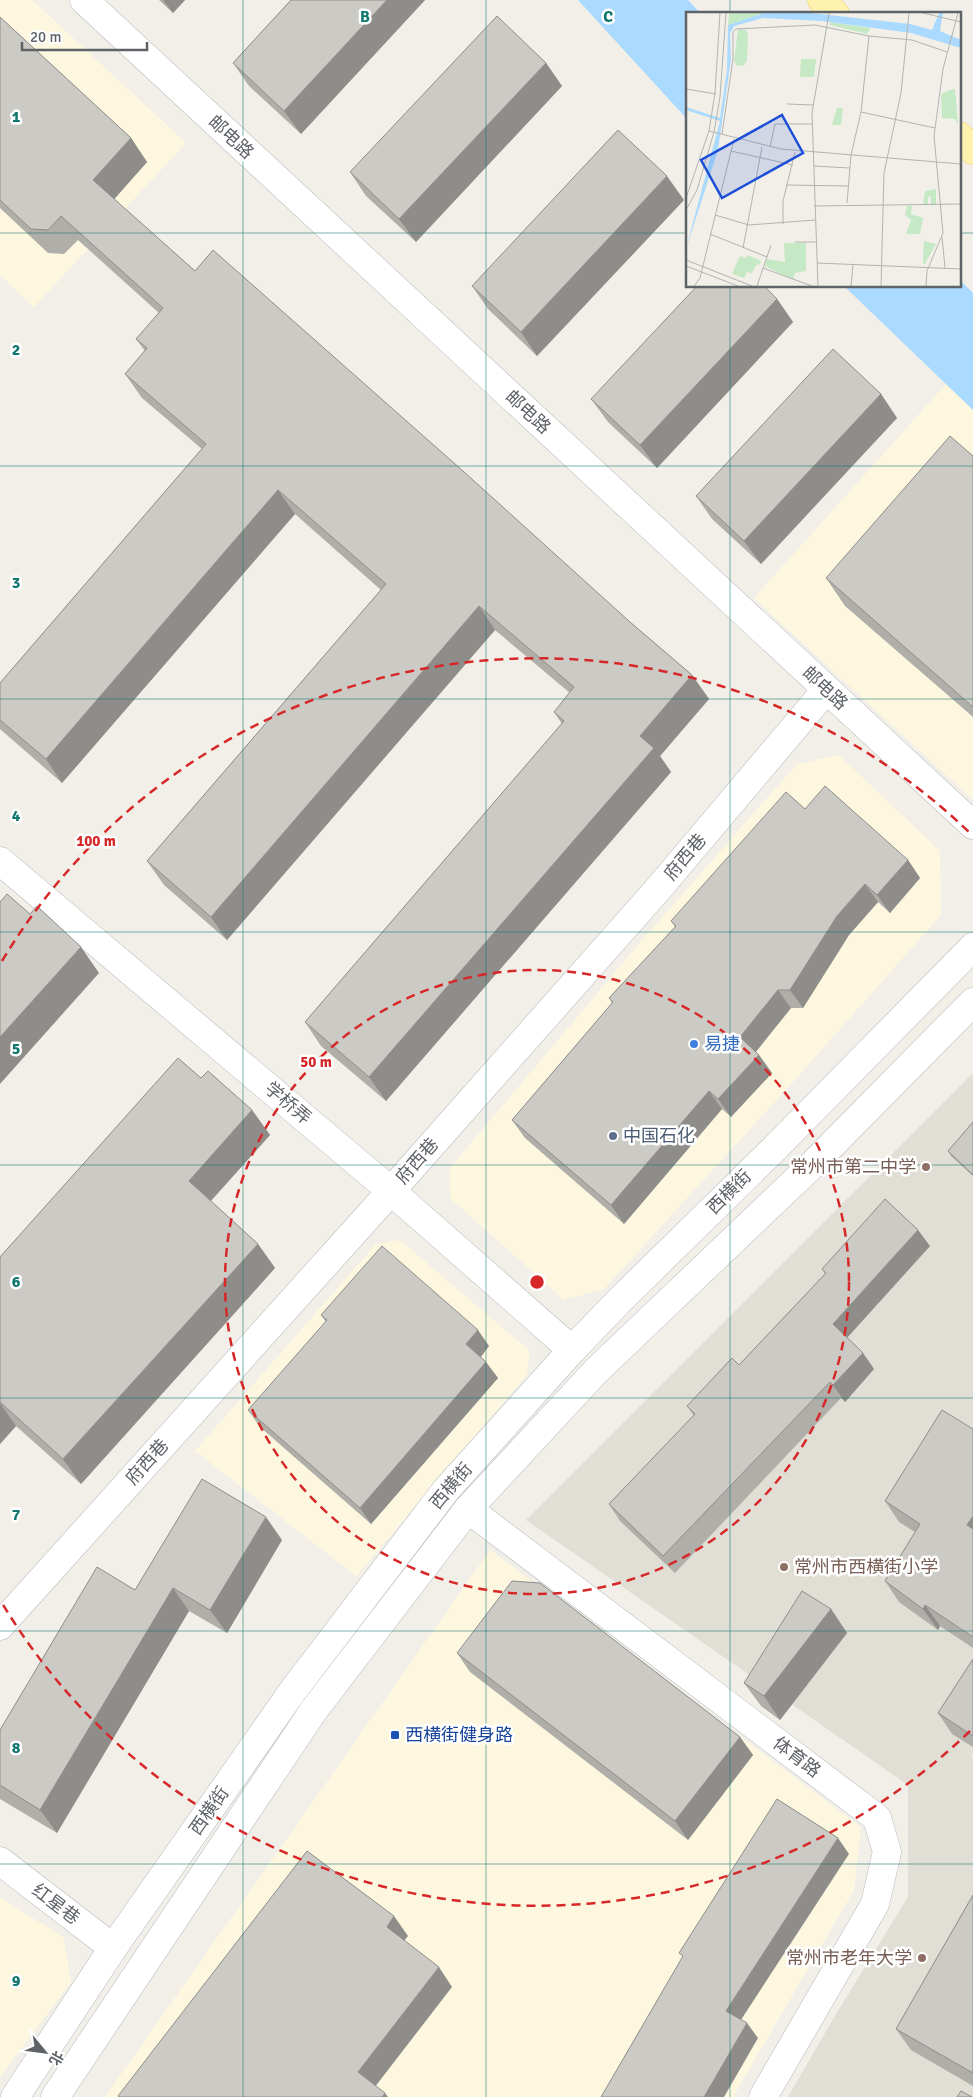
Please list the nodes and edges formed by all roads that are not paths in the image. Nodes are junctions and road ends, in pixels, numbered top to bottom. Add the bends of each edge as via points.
1 (84, 0) edge
2 (822, 0) edge
3 (834, 12) edge
4 (960, 137) edge
5 (973, 150) edge
6 (826, 690) junction
7 (973, 825) edge
8 (0, 861) edge
9 (973, 947) edge
10 (973, 1002) edge
11 (391, 1191) junction
12 (572, 1350) junction
13 (468, 1509) junction
14 (0, 1626) edge
15 (0, 1861) edge
16 (112, 1948) junction
17 (15, 2097) edge
18 (55, 2097) edge
19 (762, 2097) edge

1 - 6 street, 邮电路
2 - 3 main road
4 - 5 main road
6 - 7 street, 邮电路
6 - 11 street, 府西巷 via 658,888
8 - 11 street, 学桥弄
9 - 12 street, 西横街
10 - 13 street, 西横街 via 802,1174 596,1371
11 - 12 street, 学桥弄
11 - 14 street, 府西巷
12 - 16 street, 西横街 via 446,1490 292,1692
13 - 18 street, 西横街 via 314,1710
13 - 19 street, 体育路 via 877,1818 887,1852 876,1904
15 - 16 street, 红星巷
16 - 17 street, 西横街

